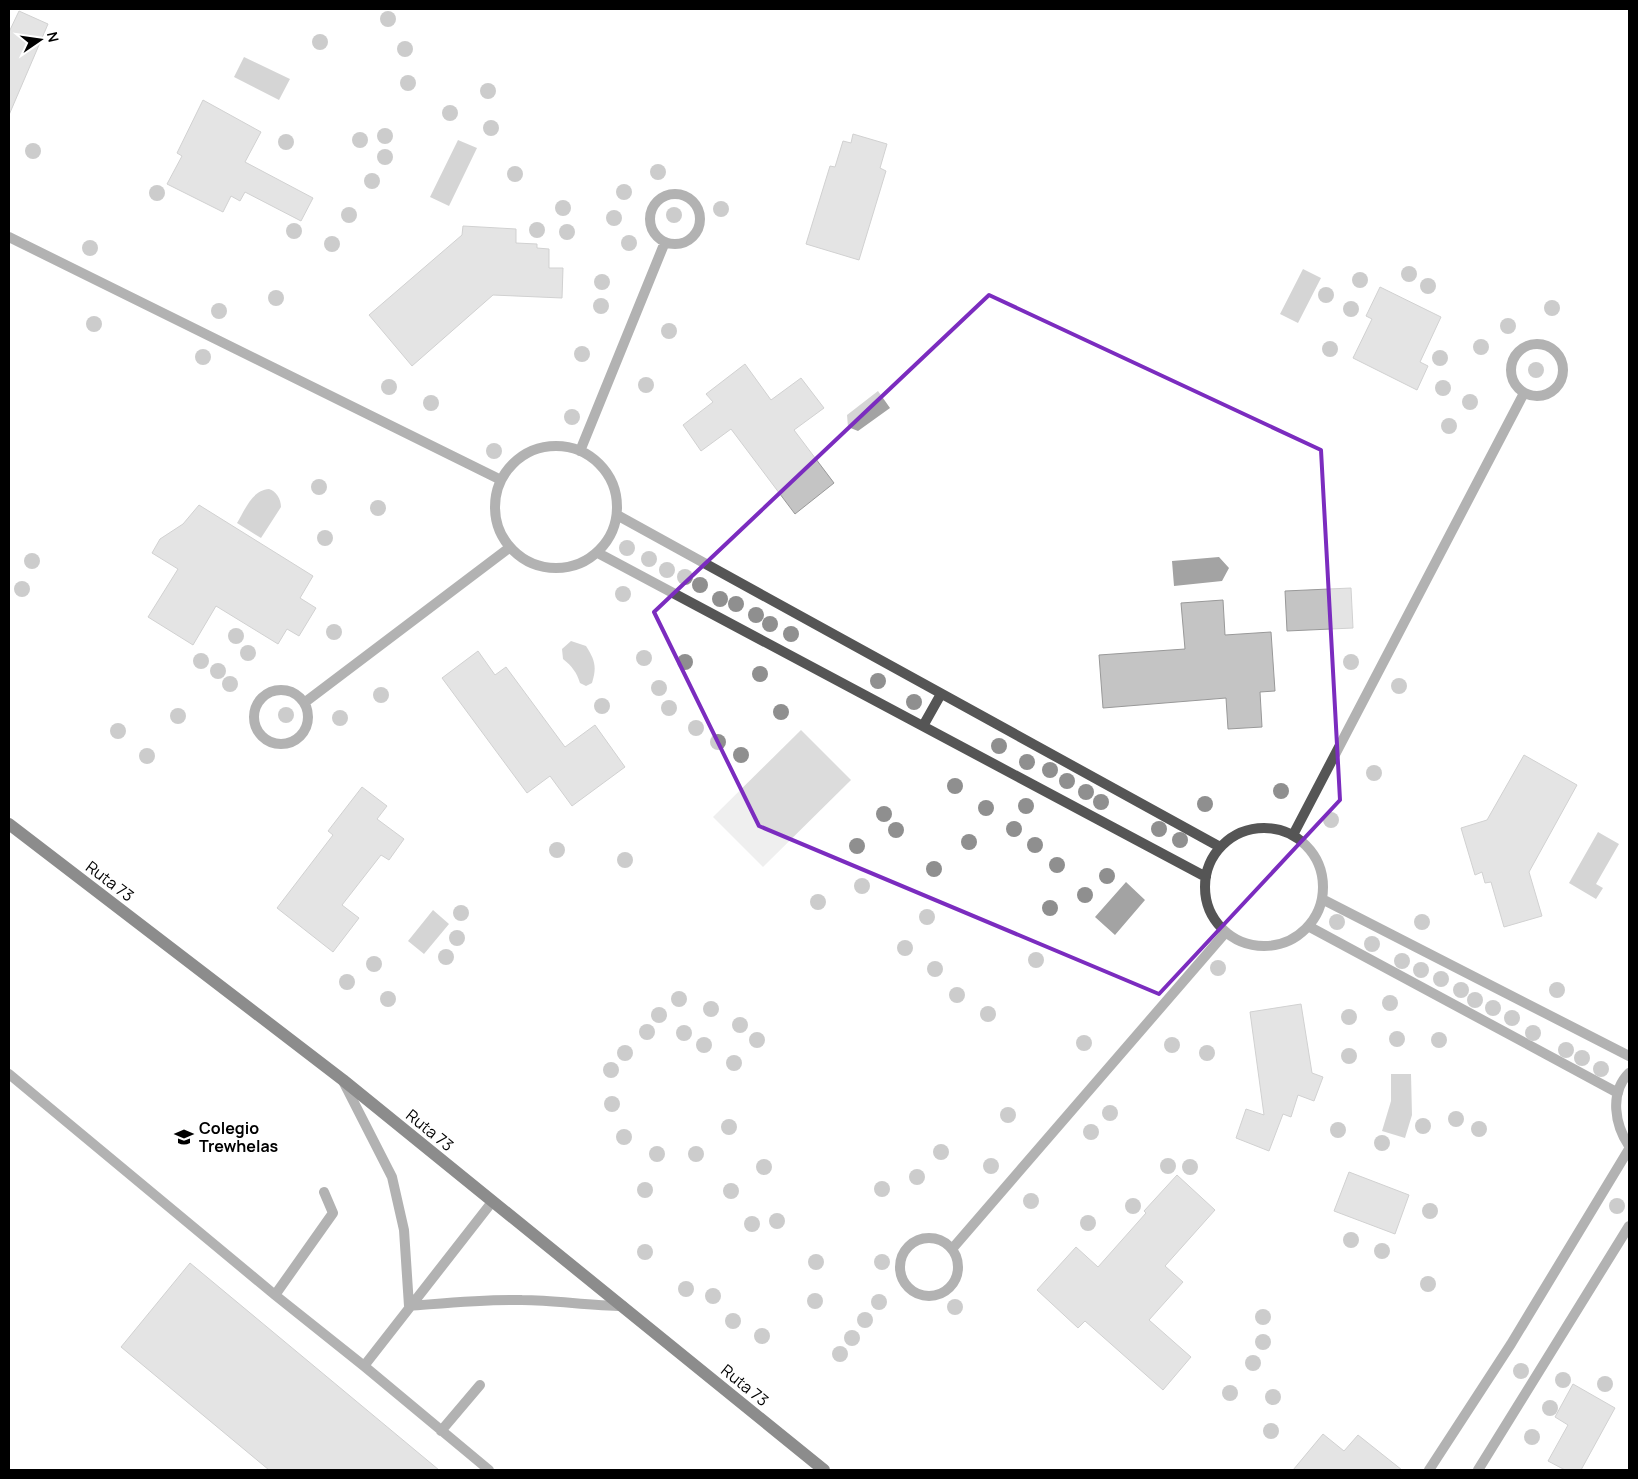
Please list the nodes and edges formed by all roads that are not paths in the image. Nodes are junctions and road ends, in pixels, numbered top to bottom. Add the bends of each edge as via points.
1 (9, 237) edge
2 (665, 242) junction
3 (1524, 393) junction
4 (580, 451) junction
5 (501, 480) junction
6 (617, 515) junction
7 (509, 548) junction
8 (598, 553) junction
9 (941, 694) junction
10 (304, 703) junction
11 (923, 726) junction
12 (9, 824) edge
13 (1293, 836) junction
14 (1220, 847) junction
15 (1206, 876) junction
16 (1322, 899) junction
17 (1308, 926) junction
18 (1226, 932) junction
19 (1629, 1056) edge
20 (1629, 1073) edge
21 (9, 1074) edge
22 (343, 1080) junction
23 (1618, 1093) junction
24 (1629, 1147) edge
25 (324, 1192) dead end
26 (492, 1202) junction
27 (1629, 1226) edge
28 (952, 1249) junction
29 (275, 1295) junction
30 (410, 1306) junction
31 (623, 1306) junction
32 (364, 1366) junction
33 (480, 1385) dead end
34 (441, 1431) junction
35 (489, 1470) edge
36 (824, 1470) edge
37 (1429, 1470) edge
38 (1478, 1470) edge

1 - 5 street
2 - 2 street via 677,244 688,241 699,226 698,209 691,199 680,194 668,195 658,201 652,211 651,223
2 - 4 street
3 - 3 street via 1545,395 1554,390 1563,372 1558,352 1539,343 1520,349 1510,367 1516,387
3 - 13 street
4 - 5 street via 565,446 534,450 520,456
4 - 6 street via 604,470 613,484
5 - 7 street via 494,508 501,536
6 - 8 street via 610,536
6 - 9 street
7 - 8 street via 536,566 553,569 569,568
7 - 10 street
8 - 11 street
9 - 11 street
9 - 14 street
10 - 10 street via 285,690 273,691 263,697 256,707 254,719 258,731 277,744 289,743 300,737 308,715
11 - 15 street
12 - 22 main road, Ruta 73
13 - 14 street via 1278,829 1246,830
13 - 16 street via 1308,847 1318,862 1323,880
14 - 15 street
15 - 18 street via 1208,907
16 - 17 street
16 - 19 street
17 - 18 street via 1294,938 1277,945 1241,942
17 - 23 street
18 - 28 street
20 - 23 street
21 - 29 street
22 - 26 main road, Ruta 73
22 - 30 street via 392,1177 404,1230
23 - 24 street via 1617,1122
24 - 37 street via 1511,1344
25 - 29 street via 333,1213
26 - 30 street
26 - 31 main road, Ruta 73
27 - 38 street
28 - 28 street via 934,1238 924,1238 906,1248 899,1267 906,1286 923,1296 943,1293 956,1278 957,1258
29 - 32 street
30 - 31 street via 523,1300
30 - 32 street
31 - 36 main road, Ruta 73
32 - 34 street
33 - 34 street
34 - 35 street

